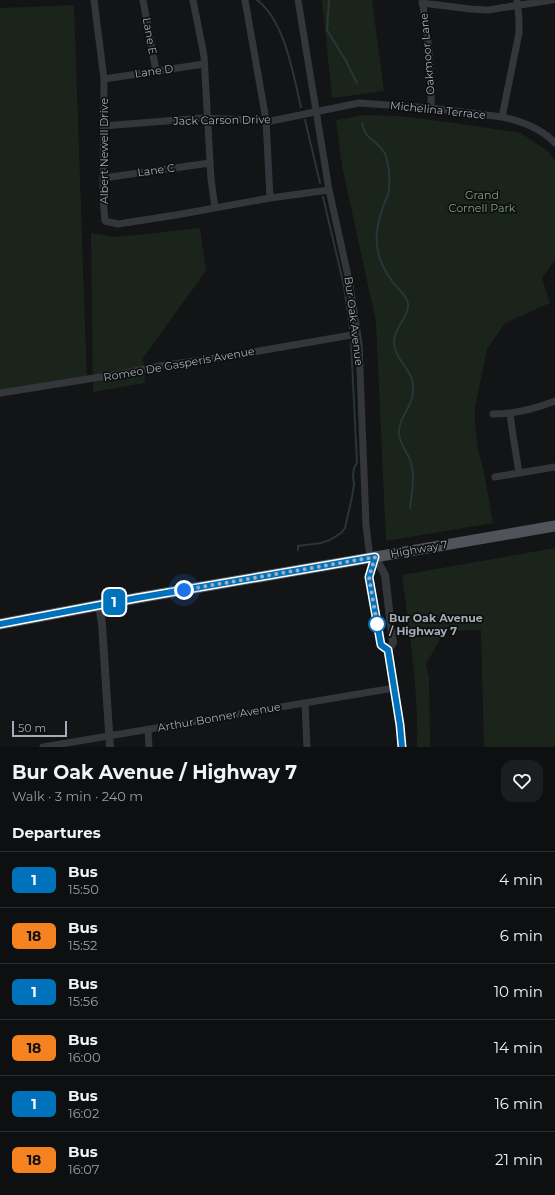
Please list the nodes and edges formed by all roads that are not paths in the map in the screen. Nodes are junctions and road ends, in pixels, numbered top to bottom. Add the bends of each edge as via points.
1 (94, 0) edge
2 (144, 0) edge
3 (193, 0) edge
4 (245, 0) edge
5 (298, 0) edge
6 (552, 0) edge
7 (422, 2) edge
8 (518, 3) edge
9 (204, 64) junction
10 (156, 71) junction
11 (104, 79) junction
12 (431, 108) junction
13 (316, 112) junction
14 (502, 117) junction
15 (207, 119) junction
16 (266, 120) junction
17 (103, 126) junction
18 (554, 141) edge
19 (210, 163) junction
20 (103, 178) junction
21 (329, 190) junction
22 (270, 198) junction
23 (215, 208) junction
24 (357, 334) junction
25 (0, 393) edge
26 (555, 401) edge
27 (493, 414) dead end
28 (510, 414) junction
29 (555, 467) edge
30 (519, 473) junction
31 (495, 477) dead end
32 (555, 526) edge
33 (372, 558) junction
34 (99, 605) junction
35 (0, 624) edge
36 (388, 650) junction
37 (394, 688) junction
38 (305, 703) junction
39 (148, 729) junction
40 (110, 736) junction
41 (44, 747) edge
42 (110, 747) edge
43 (149, 747) edge
44 (307, 747) edge
45 (402, 747) edge

1 - 11 street, Albert Newell Drive
2 - 10 street, Lane E
3 - 9 street
4 - 16 street
5 - 13 street, Bur Oak Avenue
6 - 8 street
7 - 8 street via 488,10
7 - 12 street, Oakmoor Lane via 429,54
8 - 14 street via 519,33
9 - 10 street, Lane D
9 - 15 street
10 - 11 street, Lane D
11 - 17 street, Albert Newell Drive
12 - 13 street, Michelina Terrace via 359,103
12 - 14 street, Michelina Terrace
13 - 16 street, Jack Carson Drive
13 - 21 street, Bur Oak Avenue
14 - 18 street, Michelina Terrace via 531,126
15 - 16 street, Jack Carson Drive
15 - 17 street, Jack Carson Drive
15 - 19 street
16 - 22 street
17 - 20 street, Albert Newell Drive
19 - 20 street, Lane C
19 - 23 street
20 - 23 street, Albert Newell Drive via 105,221 118,224
21 - 22 street, Albert Newell Drive
21 - 24 street, Bur Oak Avenue via 350,285
22 - 23 street, Albert Newell Drive
24 - 25 street, Romeo De Gasperis Avenue
24 - 33 street, Bur Oak Avenue via 366,525
26 - 28 street
27 - 28 street
28 - 30 street
29 - 30 street
30 - 31 street
32 - 33 main road, Highway 7
33 - 34 main road, Highway 7
33 - 36 street, Bur Oak Avenue via 369,577 381,645
33 - 36 street, Bur Oak Avenue via 384,575 393,643
34 - 35 main road, Highway 7
34 - 40 street
36 - 37 street, Bur Oak Avenue
37 - 38 street, Arthur Bonner Avenue
37 - 45 street, Bur Oak Avenue
38 - 39 street, Arthur Bonner Avenue
38 - 44 street
39 - 40 street, Arthur Bonner Avenue
39 - 43 street
40 - 41 street, Arthur Bonner Avenue
40 - 42 street

